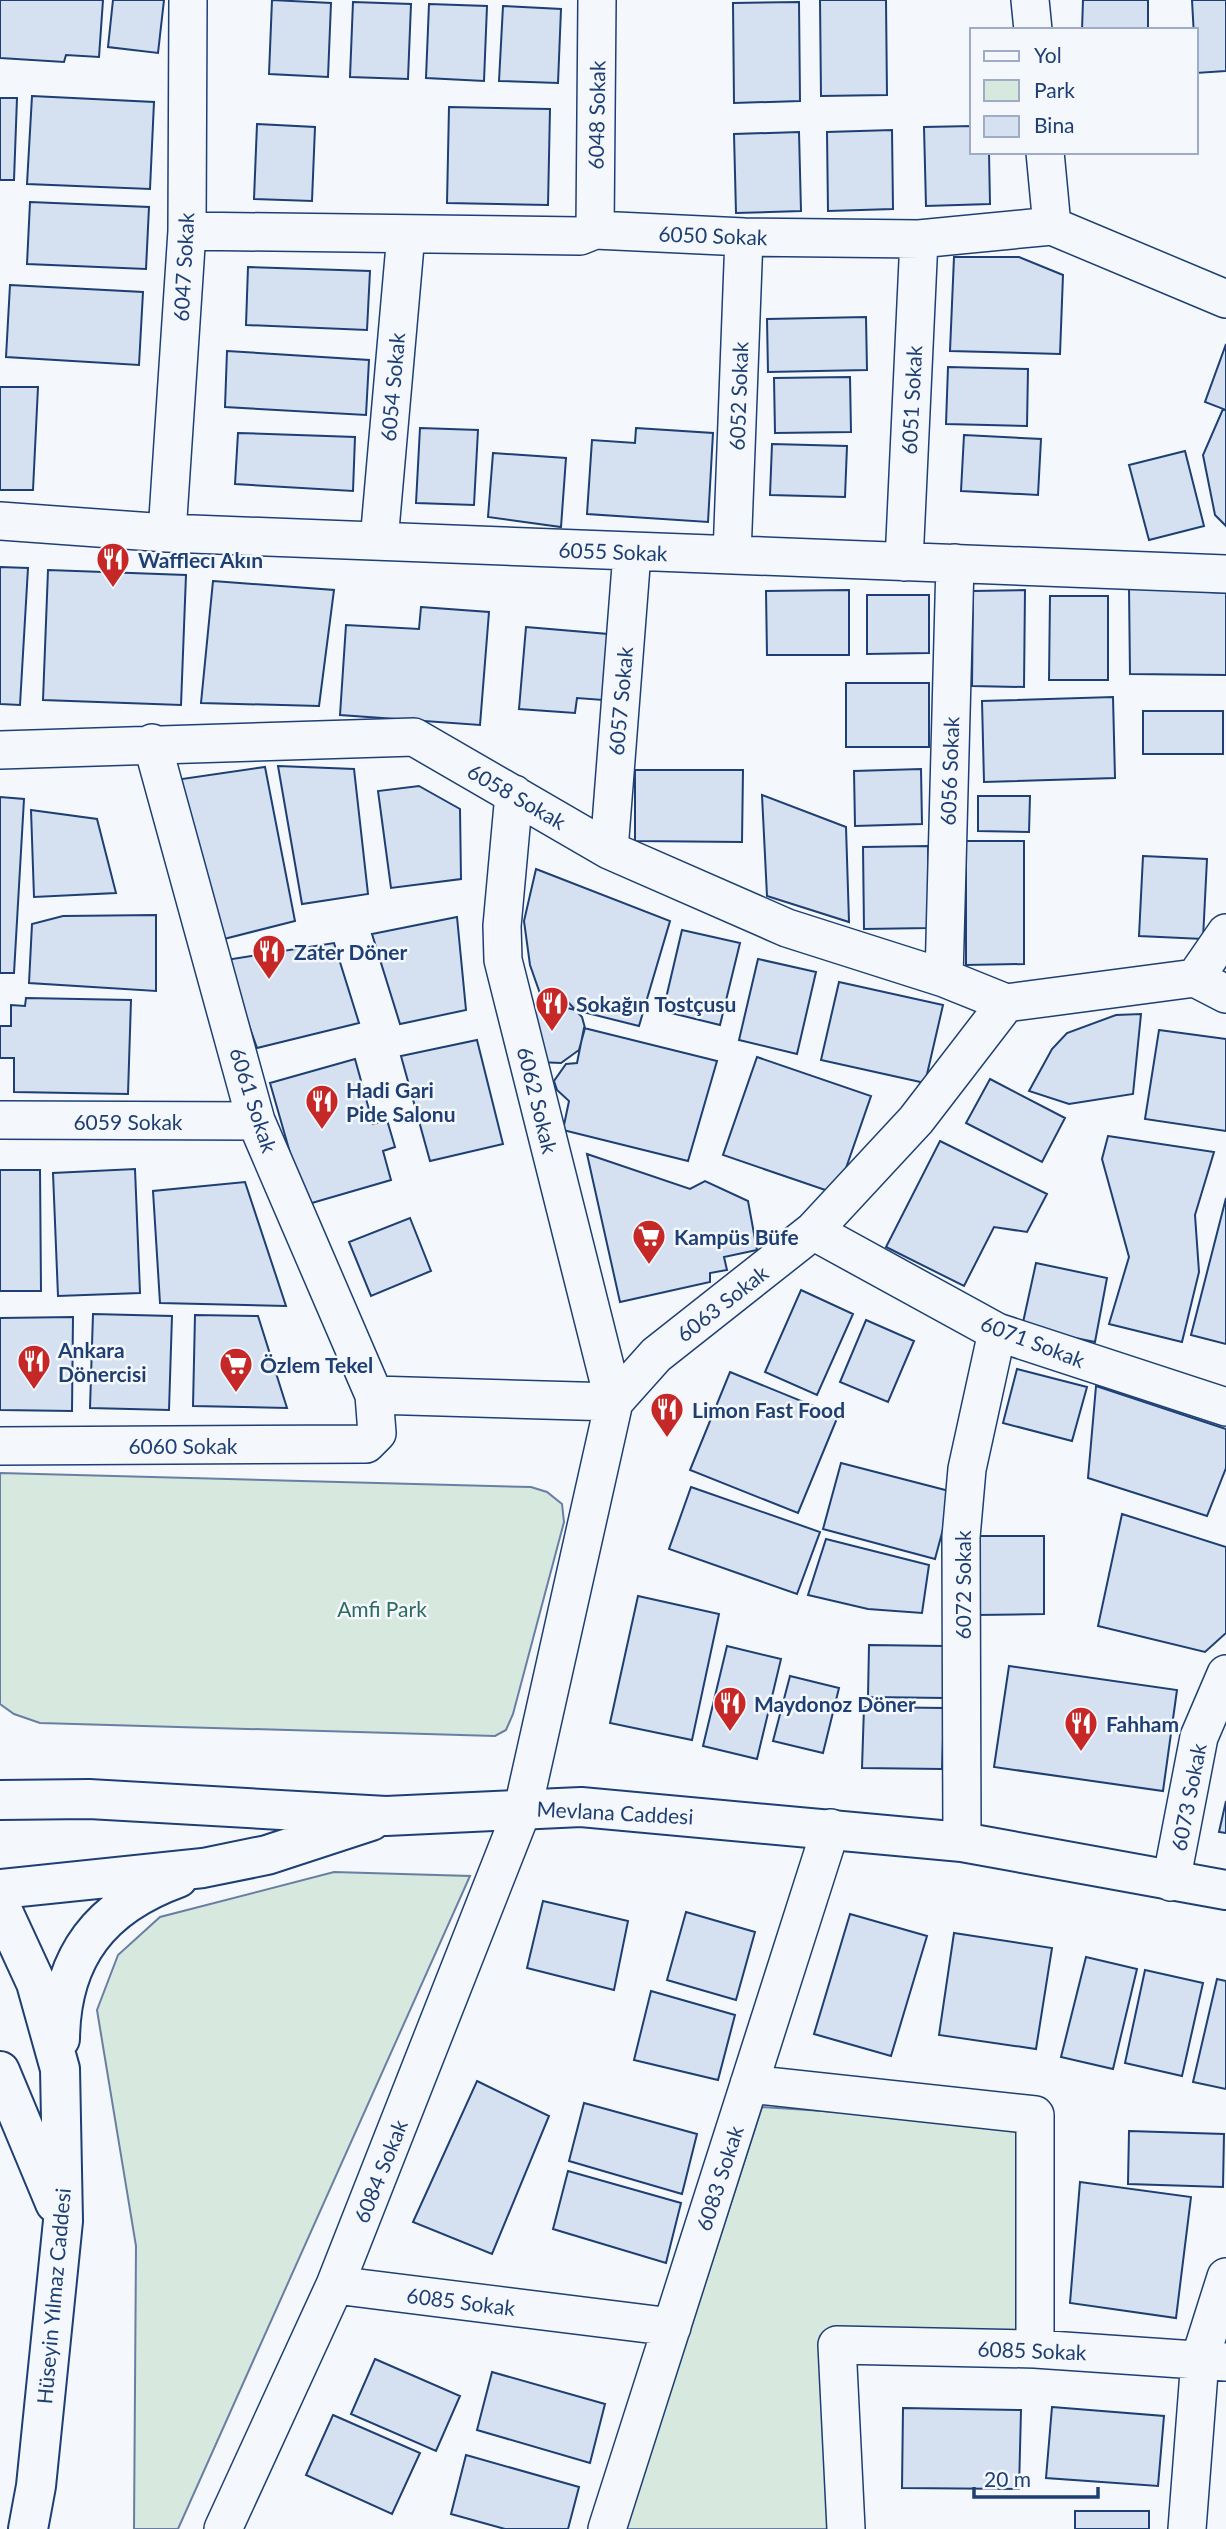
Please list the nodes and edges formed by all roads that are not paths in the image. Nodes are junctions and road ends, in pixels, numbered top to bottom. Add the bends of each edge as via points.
1 (188, 0) edge
2 (597, 0) edge
3 (1030, 0) edge
4 (1032, 28) edge
5 (1045, 154) edge
6 (1052, 226) junction
7 (595, 230) junction
8 (187, 231) junction
9 (406, 234) junction
10 (744, 237) junction
11 (919, 239) junction
12 (1226, 299) edge
13 (0, 521) edge
14 (167, 533) junction
15 (379, 541) junction
16 (632, 553) junction
17 (732, 555) junction
18 (904, 562) junction
19 (955, 564) junction
20 (1226, 574) edge
21 (152, 743) junction
22 (0, 750) edge
23 (514, 794) junction
24 (609, 850) junction
25 (1226, 933) edge
26 (944, 978) junction
27 (1211, 986) edge
28 (1006, 1003) junction
29 (0, 1120) edge
30 (256, 1121) junction
31 (813, 1231) junction
32 (997, 1332) junction
33 (374, 1395) junction
34 (614, 1402) junction
35 (1226, 1407) edge
36 (366, 1444) joint
37 (0, 1447) edge
38 (1226, 1674) edge
39 (0, 1800) edge
40 (523, 1808) junction
41 (386, 1816) junction
42 (831, 1828) junction
43 (962, 1842) junction
44 (203, 1868) junction
45 (1171, 1882) junction
46 (0, 1889) edge
47 (1226, 1890) edge
48 (0, 1905) edge
49 (60, 2069) junction
50 (0, 2071) edge
51 (750, 2084) junction
52 (63, 2221) junction
53 (1226, 2277) edge
54 (335, 2285) junction
55 (672, 2327) junction
56 (1035, 2349) junction
57 (1213, 2361) edge
58 (28, 2529) edge
59 (223, 2529) edge
60 (607, 2529) edge
61 (846, 2529) edge
62 (1187, 2529) edge

1 - 8 street, 6047 Sokak
2 - 7 street, 6048 Sokak
3 - 4 street
5 - 6 street
6 - 11 street, 6050 Sokak
6 - 12 street, 6050 Sokak
7 - 9 street, 6050 Sokak via 580,236
7 - 10 street, 6050 Sokak
8 - 9 street, 6050 Sokak
8 - 14 street, 6047 Sokak
9 - 15 street, 6054 Sokak
10 - 11 street, 6050 Sokak
10 - 17 street, 6052 Sokak
11 - 18 street, 6051 Sokak
13 - 14 street, 6055 Sokak
14 - 15 street, 6055 Sokak
15 - 16 street, 6055 Sokak
16 - 17 street, 6055 Sokak
16 - 24 street, 6057 Sokak
17 - 18 street, 6055 Sokak
18 - 19 street, 6055 Sokak
19 - 20 street, 6055 Sokak
19 - 26 street, 6056 Sokak
21 - 22 street, 6058 Sokak
21 - 23 street, 6058 Sokak via 414,737
21 - 30 street, 6061 Sokak
23 - 24 street, 6058 Sokak
23 - 34 street, 6062 Sokak via 503,960
24 - 26 street, 6058 Sokak via 788,928
25 - 27 street
26 - 28 street, 6058 Sokak
27 - 28 street
28 - 31 street, 6063 Sokak via 916,1120
29 - 30 street, 6059 Sokak
30 - 33 street, 6061 Sokak
31 - 32 street, 6071 Sokak
31 - 34 street, 6063 Sokak via 656,1355
32 - 35 street, 6071 Sokak
32 - 43 street, 6072 Sokak via 967,1469 961,1537
33 - 34 street
33 - 36 street, 6061 Sokak via 377,1433
34 - 40 street, 6063 Sokak
36 - 37 street, 6060 Sokak
38 - 45 street, 6073 Sokak via 1199,1737
39 - 41 main road, Mevlana Caddesi via 89,1799
40 - 41 main road, Mevlana Caddesi
40 - 42 main road, Mevlana Caddesi via 581,1807
40 - 54 street, 6084 Sokak
41 - 44 main road via 279,1851
42 - 43 main road, Mevlana Caddesi
42 - 51 street, 6083 Sokak
43 - 45 main road, Mevlana Caddesi
44 - 46 main road
44 - 49 main road via 139,1897 84,1942 70,1969 64,1997
45 - 47 main road, Mevlana Caddesi
48 - 49 main road, Hüseyin Yılmaz Caddesi via 36,1983
49 - 52 main road, Hüseyin Yılmaz Caddesi
50 - 52 main road
51 - 55 street, 6083 Sokak
51 - 56 street via 1034,2115
52 - 58 main road, Hüseyin Yılmaz Caddesi
53 - 57 street
54 - 55 street, 6085 Sokak
54 - 59 street, 6084 Sokak
55 - 60 street, 6083 Sokak
56 - 57 street, 6085 Sokak
56 - 61 street, 6085 Sokak via 837,2345
57 - 62 street

